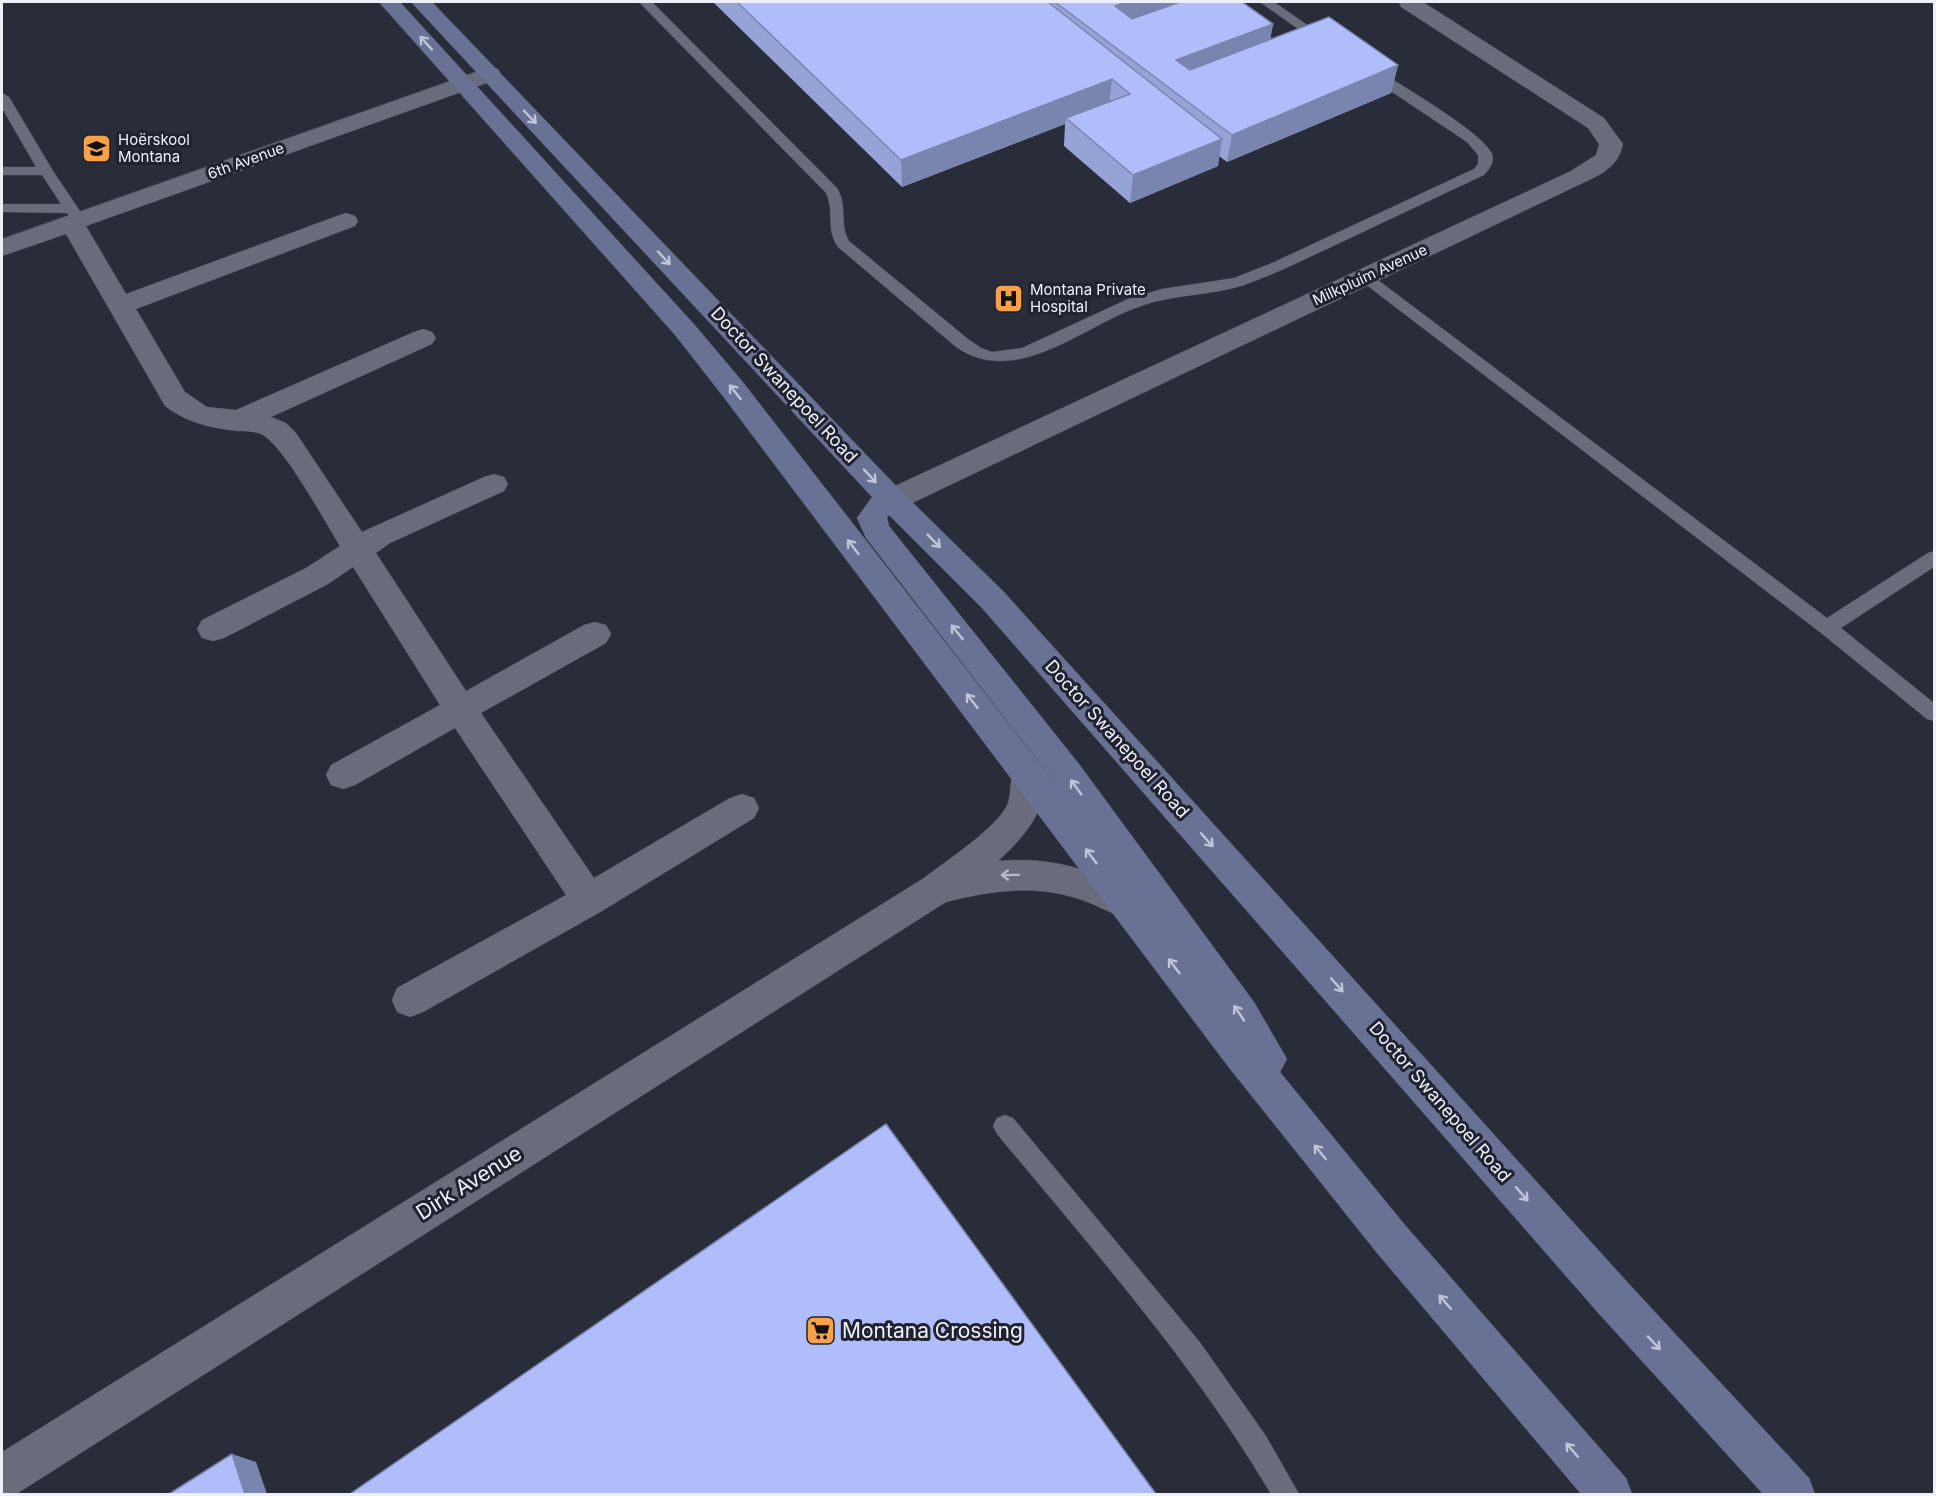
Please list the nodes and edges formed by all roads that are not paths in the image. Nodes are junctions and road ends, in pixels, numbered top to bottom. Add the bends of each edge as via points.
1 (389, 2) edge
2 (421, 2) edge
3 (645, 2) edge
4 (1266, 2) edge
5 (1409, 2) edge
6 (1335, 47) edge
7 (1354, 60) edge
8 (490, 74) junction
9 (462, 84) junction
10 (2, 96) edge
11 (2, 171) edge
12 (46, 171) junction
13 (2, 208) edge
14 (74, 217) junction
15 (346, 221) dead end
16 (2, 248) edge
17 (1365, 277) junction
18 (122, 305) junction
19 (423, 338) dead end
20 (238, 422) junction
21 (494, 484) dead end
22 (892, 500) junction
23 (356, 550) junction
24 (1935, 558) edge
25 (213, 628) dead end
26 (1827, 628) junction
27 (595, 634) dead end
28 (460, 710) junction
29 (1935, 713) edge
30 (1028, 772) junction
31 (344, 775) dead end
32 (742, 808) dead end
33 (936, 889) junction
34 (589, 900) junction
35 (1126, 903) junction
36 (410, 1000) dead end
37 (1295, 1120) junction
38 (1005, 1126) dead end
39 (2, 1477) edge
40 (1286, 1494) edge
41 (1610, 1494) edge
42 (1793, 1494) edge

9 -> 1 main road, Doctor Swanepoel Road
2 - 8 main road, Doctor Swanepoel Road
3 - 7 lane via 832,191 839,206 836,228 843,244 962,343 992,357 1039,348 1133,303 1162,294 1237,282 1479,172 1485,165 1485,155 1472,139
4 - 6 lane
5 - 17 street, Milkpluim Avenue via 1596,123 1611,144 1610,154 1600,165 1579,176
8 - 9 street, 6th Avenue
8 -> 22 main road, Doctor Swanepoel Road
9 - 14 street, 6th Avenue
30 -> 9 main road, Doctor Swanepoel Road via 684,329
10 - 12 lane
11 - 12 lane
12 - 14 lane
13 - 14 lane
14 - 16 street, 6th Avenue
14 - 18 street
15 - 18 street
17 - 22 street, Milkpluim Avenue
17 - 26 lane
18 - 20 street via 175,399 186,410
19 - 20 street
20 - 23 street via 268,426 281,435
21 - 23 street
37 -> 22 main road via 1267,1056 1241,1014 1066,774 876,530 872,518 880,505
22 -> 42 main road, Doctor Swanepoel Road via 992,599 1615,1300
23 - 25 street via 317,576
23 - 28 street
24 - 26 lane
26 - 29 lane
27 - 28 street
28 - 31 street
28 - 34 street
30 - 33 street, Dirk Avenue via 1024,805 1015,821
35 -> 30 main road, Doctor Swanepoel Road
32 - 34 street
35 -> 33 street, Dirk Avenue via 1078,882 1034,874 985,876
33 - 39 street, Dirk Avenue
34 - 36 street
37 -> 35 main road, Doctor Swanepoel Road
41 -> 37 main road, Doctor Swanepoel Road via 1391,1239
38 - 40 lane via 1176,1332 1260,1448

